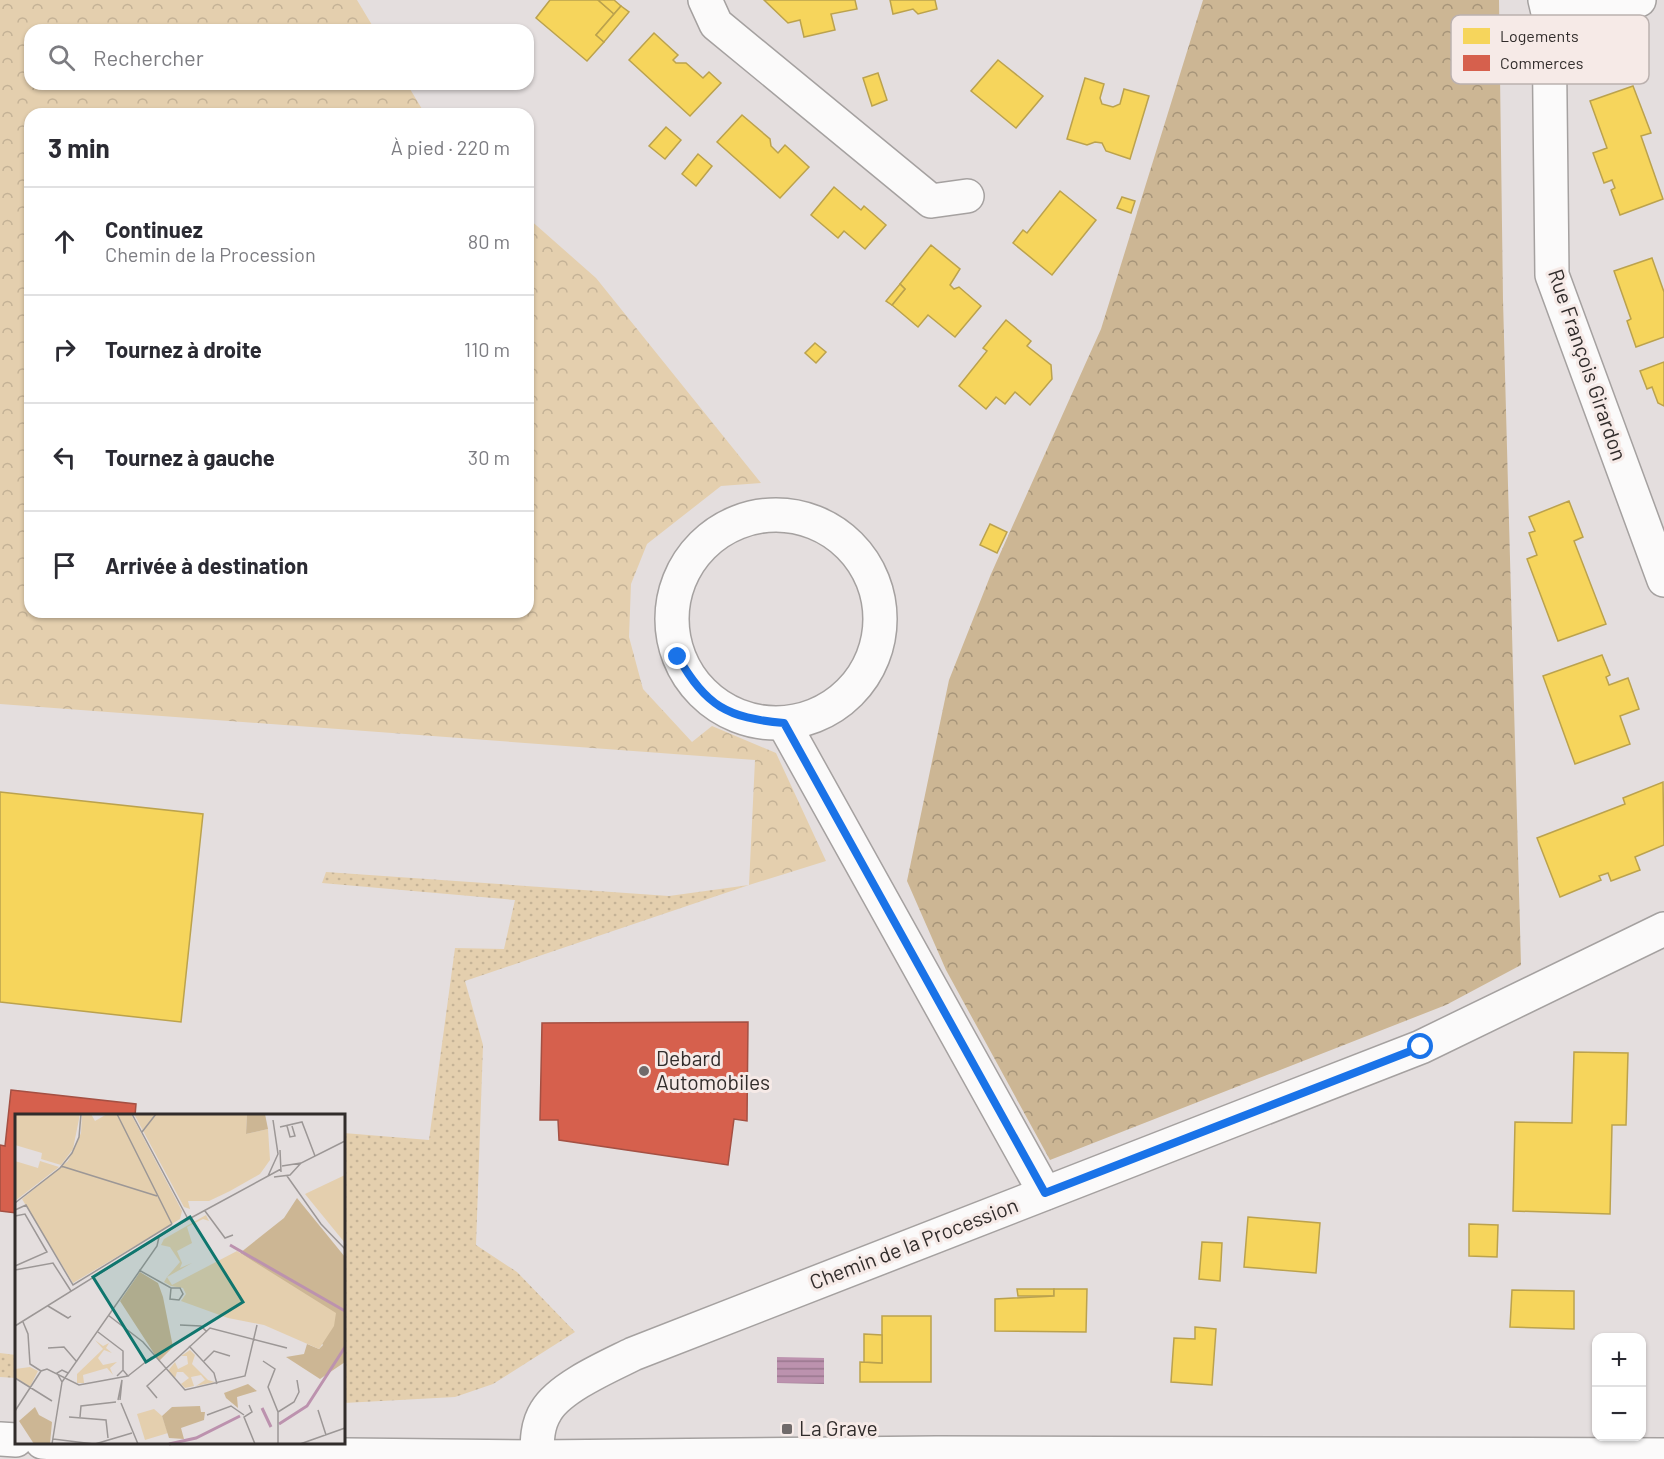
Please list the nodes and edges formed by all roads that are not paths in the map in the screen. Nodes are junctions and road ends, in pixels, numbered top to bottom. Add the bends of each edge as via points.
1 (705, 0) edge
2 (1639, 0) edge
3 (1547, 8) edge
4 (1548, 84) edge
5 (967, 196) dead end
6 (1664, 580) edge
7 (784, 723) junction
8 (1664, 929) edge
9 (1045, 1193) junction
10 (0, 1439) edge
11 (15, 1440) edge
12 (40, 1444) edge
13 (53, 1444) edge
14 (1664, 1455) edge
15 (282, 1456) edge
16 (537, 1457) junction
17 (38, 1459) edge

1 - 5 street via 716,24 931,201
2 - 3 street
4 - 6 street, Rue François Girardon via 1552,275
7 - 7 street via 819,715 849,695 870,666 878,640 879,595 864,562 840,536 808,519 772,513 740,520 710,536 688,560 674,591 671,624 678,657 694,686 720,707 750,720
7 - 9 street
8 - 9 street, Chemin de la Procession via 1421,1047
9 - 16 street, Chemin de la Procession via 633,1354 564,1394 546,1409 538,1430
10 - 11 street
12 - 17 street
13 - 15 street
14 - 16 street via 937,1453
15 - 16 street

